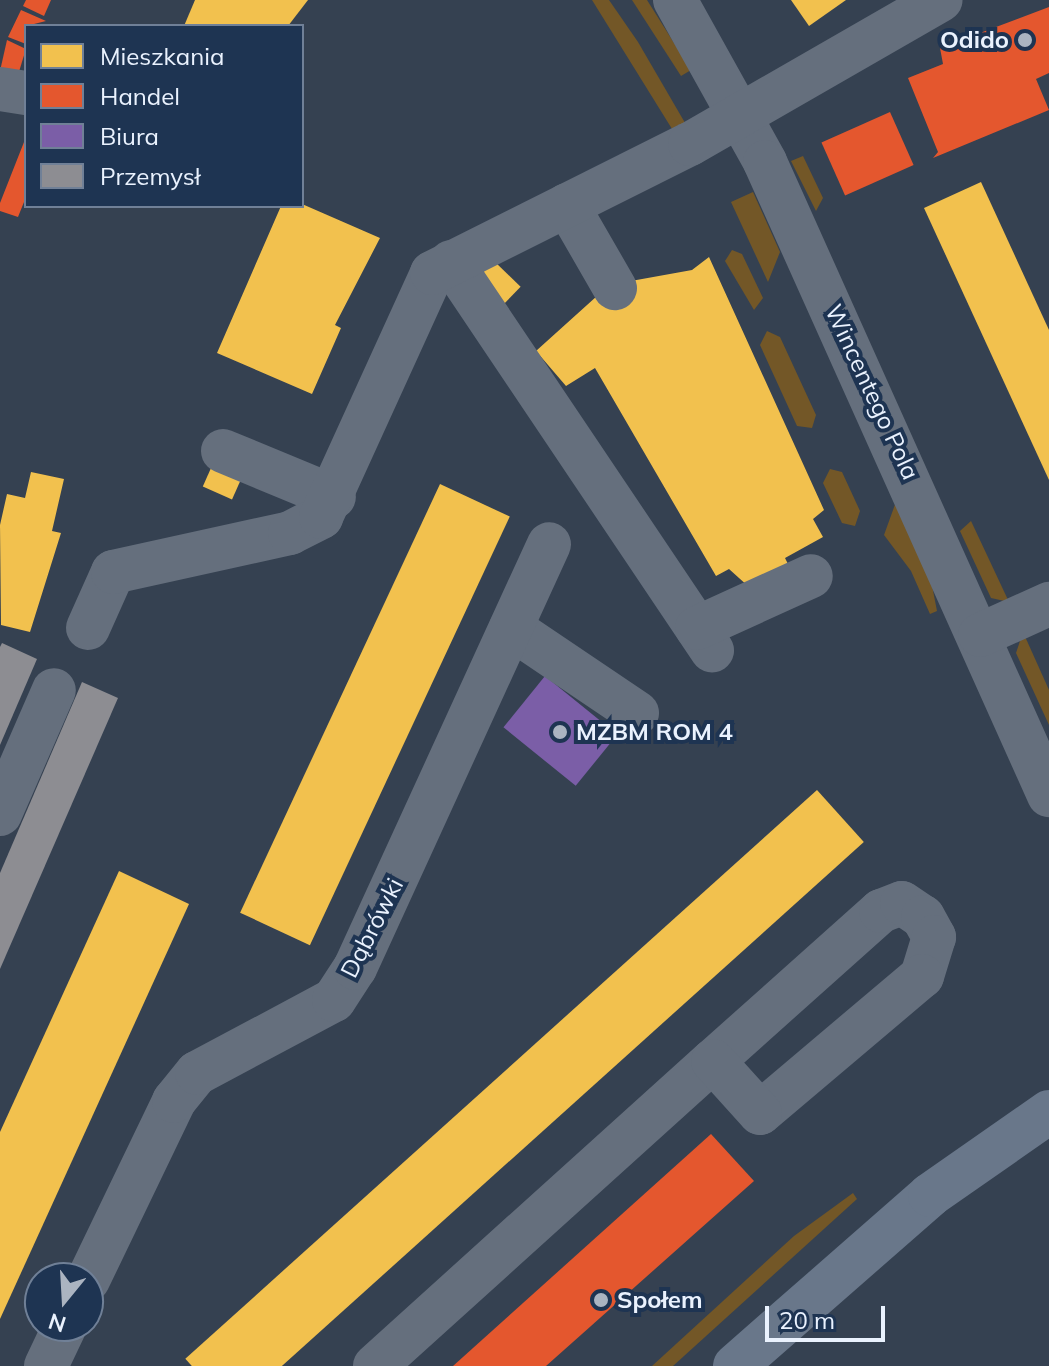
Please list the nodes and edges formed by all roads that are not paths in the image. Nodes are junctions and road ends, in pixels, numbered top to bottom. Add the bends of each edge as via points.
1 (675, 0) edge
2 (940, 0) edge
3 (0, 89) edge
4 (24, 93) edge
5 (741, 112) junction
6 (567, 205) junction
7 (451, 262) junction
8 (615, 288) dead end
9 (223, 451) dead end
10 (334, 497) junction
11 (549, 544) dead end
12 (811, 576) dead end
13 (1049, 604) edge
14 (88, 628) dead end
15 (511, 628) junction
16 (980, 635) junction
17 (54, 690) dead end
18 (637, 713) dead end
19 (1049, 795) edge
20 (0, 814) edge
21 (713, 1061) junction
22 (1049, 1112) edge
23 (97, 1262) edge
24 (57, 1342) edge
25 (46, 1366) edge
26 (375, 1366) edge
27 (735, 1366) edge

1 - 5 street, Wincentego Pola
2 - 5 street
3 - 4 street
5 - 6 street
5 - 16 street, Wincentego Pola
6 - 7 street
6 - 8 street
7 - 10 street via 420,289
7 - 12 street via 705,639
9 - 10 street
10 - 14 street via 321,517 290,533 113,572
11 - 15 street, Dąbrówki
13 - 16 street
15 - 18 street
15 - 23 street, Dąbrówki via 334,1000 197,1073 174,1101
16 - 19 street, Wincentego Pola
17 - 20 street
21 - 21 street via 881,911 902,903 923,917 934,937 922,976 760,1113
21 - 26 street
22 - 27 main road via 930,1195
24 - 25 street

